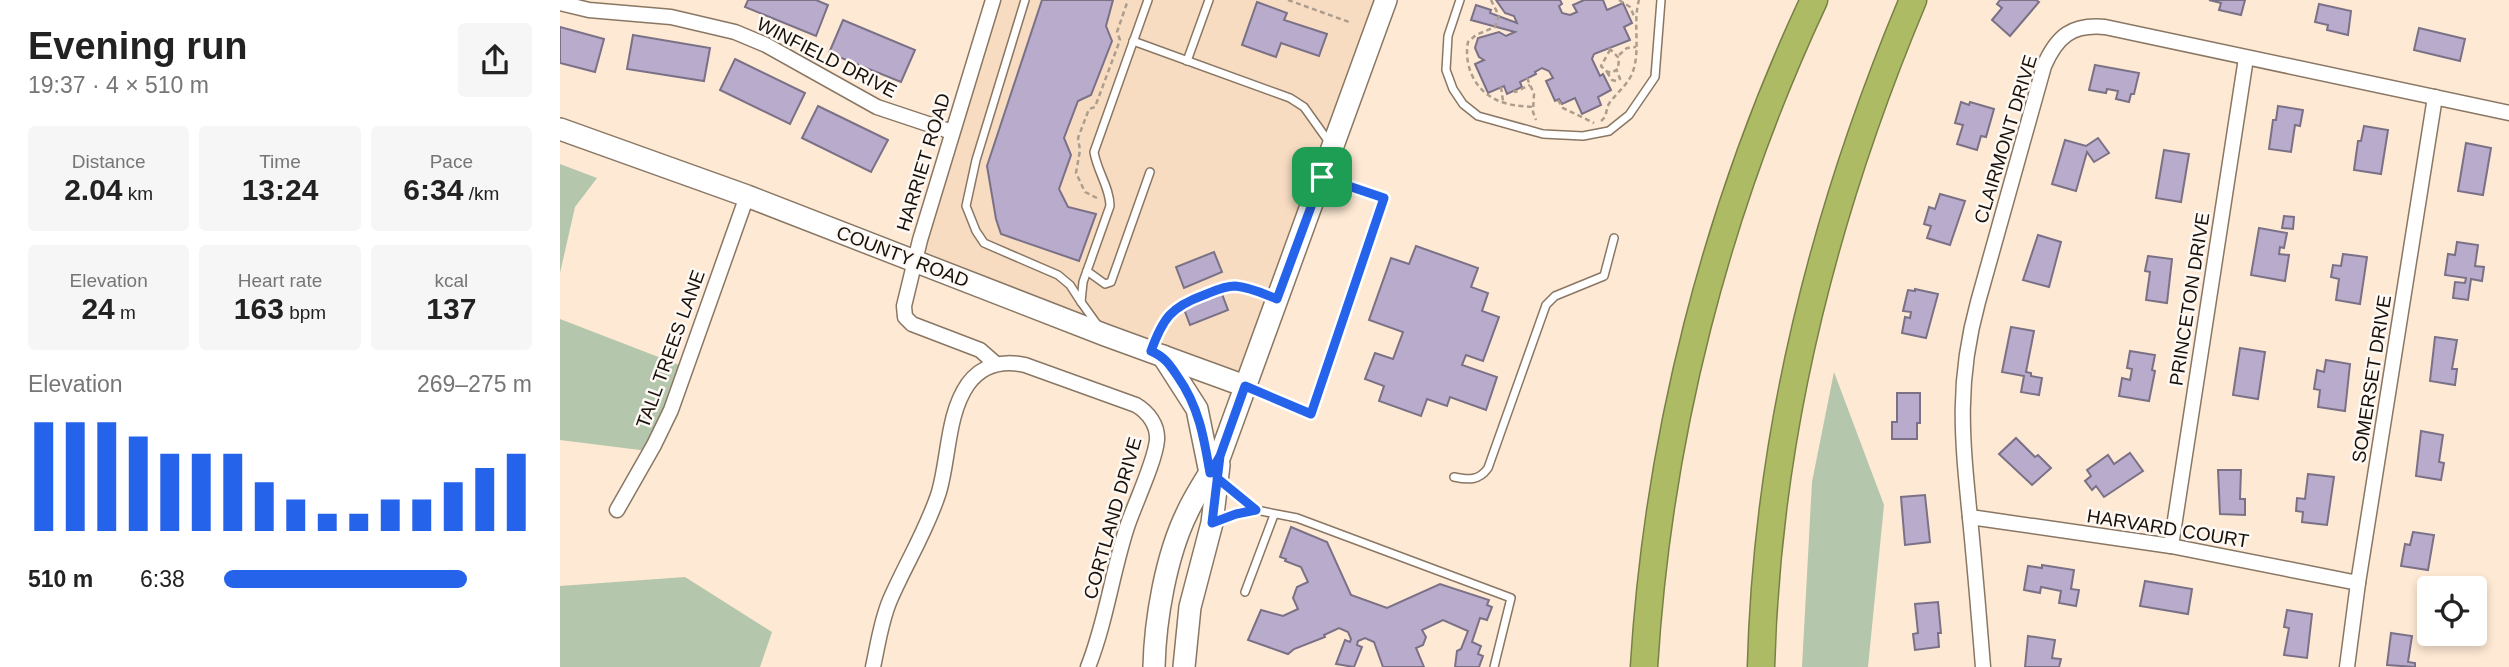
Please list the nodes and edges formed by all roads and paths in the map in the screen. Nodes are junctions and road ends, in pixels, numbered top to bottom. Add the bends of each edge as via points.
1 (993, 0) edge
2 (1026, 0) edge
3 (1148, 0) edge
4 (1209, 0) edge
5 (1288, 0) edge
6 (1386, 0) edge
7 (1460, 0) edge
8 (1491, 0) edge
9 (1619, 0) edge
10 (1639, 0) edge
11 (1661, 0) edge
12 (1814, 0) edge
13 (1913, 0) edge
14 (560, 3) edge
15 (1635, 19) junction
16 (1349, 22) dead end
17 (1133, 41) junction
18 (1636, 47) junction
19 (1619, 55) junction
20 (2246, 58) junction
21 (1187, 61) junction
22 (1601, 66) junction
23 (1597, 68) dead end
24 (1616, 71) junction
25 (1607, 72) junction
26 (1527, 78) dead end
27 (1530, 85) junction
28 (1502, 88) dead end
29 (1514, 90) dead end
30 (2435, 97) junction
31 (1558, 100) dead end
32 (1503, 103) junction
33 (1533, 107) junction
34 (2509, 113) edge
35 (1539, 121) dead end
36 (1594, 123) junction
37 (1583, 126) dead end
38 (560, 129) edge
39 (951, 132) junction
40 (1332, 146) junction
41 (1150, 172) dead end
42 (1322, 177) junction
43 (747, 196) junction
44 (1614, 239) dead end
45 (915, 260) junction
46 (1087, 271) junction
47 (1277, 299) junction
48 (1081, 302) junction
49 (1105, 335) junction
50 (1157, 354) junction
51 (996, 364) junction
52 (1245, 386) junction
53 (1216, 469) junction
54 (1454, 477) dead end
55 (617, 510) dead end
56 (1256, 510) junction
57 (1274, 515) junction
58 (1970, 517) junction
59 (1212, 523) junction
60 (2171, 546) junction
61 (2358, 583) junction
62 (1245, 592) dead end
63 (873, 667) edge
64 (1088, 667) edge
65 (1154, 667) edge
66 (1184, 667) edge
67 (1494, 667) edge
68 (1644, 667) edge
69 (1761, 667) edge
70 (1983, 667) edge
71 (2347, 667) edge

1 - 39 street, HARRIET ROAD
2 - 48 lane via 966,206 984,243 1058,275
3 - 17 lane
4 - 21 lane
5 - 16 path
6 - 40 main road
7 - 11 lane via 1448,36 1446,70 1463,104 1478,116 1543,134 1583,136 1609,131 1629,116 1655,77
8 - 32 path via 1498,13 1496,26 1469,40 1468,58 1483,92
9 - 15 path via 1630,7
10 - 15 path
12 - 68 highway via 1746,165 1701,312 1668,461
13 - 69 highway via 1858,139 1797,360 1773,512
14 - 39 street, WINFIELD DRIVE via 671,17 735,32 877,107
15 - 18 path
17 - 21 lane
17 - 46 lane via 1094,152 1110,206
18 - 19 path
18 - 36 path via 1631,77 1609,104 1605,118
19 - 22 path via 1609,49
19 - 24 path
20 - 30 street, CLAIRMONT DRIVE
20 - 58 street, CLAIRMONT DRIVE via 2091,26 2071,31 2055,45 1966,354 1962,424
20 - 60 street, PRINCETON DRIVE
21 - 40 lane via 1278,92 1304,107
22 - 23 path
22 - 25 path
24 - 25 path
24 - 25 path via 1618,81
26 - 27 path
27 - 29 path
27 - 33 path
28 - 32 path
30 - 34 street, CLAIRMONT DRIVE
30 - 61 street, SOMERSET DRIVE
31 - 36 path via 1563,108
32 - 33 path
33 - 35 path
36 - 37 path
38 - 43 main road, COUNTY ROAD
39 - 45 street, HARRIET ROAD
40 - 42 main road
41 - 46 lane via 1111,282 1105,284
42 - 47 main road
42 - 52 lane via 1384,198 1311,414
43 - 45 main road, COUNTY ROAD
43 - 55 street, TALL TREES LANE via 671,410
44 - 54 lane via 1604,276 1546,304 1488,468 1474,479
45 - 49 main road, COUNTY ROAD
45 - 51 street, HARRIET ROAD via 904,306 908,321 980,350
46 - 48 lane
47 - 50 lane via 1237,286 1184,302 1162,324
47 - 52 main road
48 - 49 lane
49 - 50 main road, COUNTY ROAD
50 - 52 main road, COUNTY ROAD
50 - 53 main road via 1197,409
51 - 63 street via 974,377 960,398 940,490 890,600
51 - 64 street, CORTLAND DRIVE via 1025,365 1136,405 1156,430 1155,449 1122,544
52 - 53 main road
53 - 56 lane
53 - 59 main road
53 - 65 main road via 1186,514 1160,606
56 - 57 lane
56 - 59 lane
57 - 62 lane
57 - 67 lane via 1297,518 1511,598
58 - 60 street, HARVARD COURT
58 - 70 street, CLAIRMONT DRIVE
59 - 66 main road via 1190,607
60 - 61 street, HARVARD COURT
61 - 71 street, SOMERSET DRIVE

